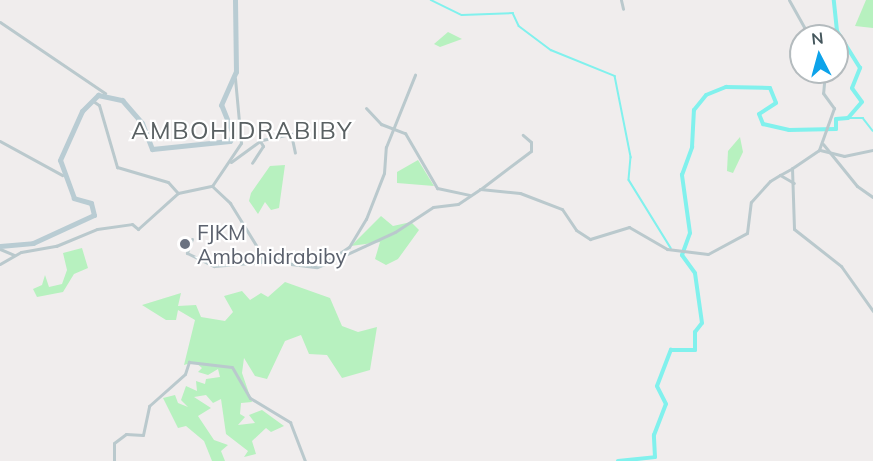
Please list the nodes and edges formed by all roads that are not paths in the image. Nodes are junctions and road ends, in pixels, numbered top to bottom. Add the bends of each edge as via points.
1 (236, 0) edge
2 (621, 0) edge
3 (789, 0) edge
4 (623, 9) dead end
5 (0, 22) edge
6 (802, 24) edge
7 (415, 75) dead end
8 (235, 78) junction
9 (824, 84) edge
10 (105, 93) junction
11 (91, 100) junction
12 (366, 108) dead end
13 (394, 128) junction
14 (523, 135) dead end
15 (0, 141) edge
16 (260, 141) junction
17 (823, 144) junction
18 (819, 150) junction
19 (872, 152) edge
20 (296, 153) dead end
21 (835, 155) junction
22 (252, 164) dead end
23 (227, 165) junction
24 (792, 168) junction
25 (62, 175) junction
26 (780, 175) junction
27 (794, 183) junction
28 (212, 186) junction
29 (480, 189) junction
30 (178, 193) junction
31 (470, 195) junction
32 (873, 197) edge
33 (192, 239) dead end
34 (0, 248) edge
35 (14, 255) junction
36 (262, 255) junction
37 (0, 264) edge
38 (321, 265) junction
39 (873, 311) edge
40 (114, 461) edge
41 (306, 461) edge

1 - 8 main road
2 - 4 street
3 - 6 street
5 - 10 street
7 - 13 street
8 - 10 main road via 221,105 232,134 225,142 152,149 142,123 122,99
8 - 23 street via 241,142
9 - 17 street via 823,93 834,108
10 - 11 main road
11 - 25 main road via 60,160
11 - 30 street via 99,105 117,167 168,182
12 - 13 street
13 - 31 street via 408,138 437,188
13 - 38 street via 381,162 384,173 361,228 348,247
14 - 29 street via 531,142 531,151
15 - 25 street
16 - 20 street via 291,134
16 - 22 street via 264,143
16 - 23 street
17 - 18 street
17 - 21 street
18 - 21 street
18 - 24 street
19 - 21 street
21 - 32 street via 856,186
23 - 28 street
24 - 26 street
24 - 27 street
25 - 34 main road via 74,198 91,203 94,215 33,243
26 - 27 street
26 - 29 street via 751,202 747,233 717,254 683,251 647,240 629,227 590,239 553,205 520,193
27 - 39 street via 794,229 841,266
28 - 30 street
28 - 36 street via 230,203
29 - 31 street
30 - 35 street via 138,230 132,224 97,229 56,246
31 - 38 street via 458,204 432,207 395,232
33 - 36 street via 187,253 214,266 261,262
34 - 35 street
35 - 37 street
36 - 38 street
40 - 41 street via 114,443 126,434 143,435 149,406 185,374 189,362 232,368 250,398 290,422

